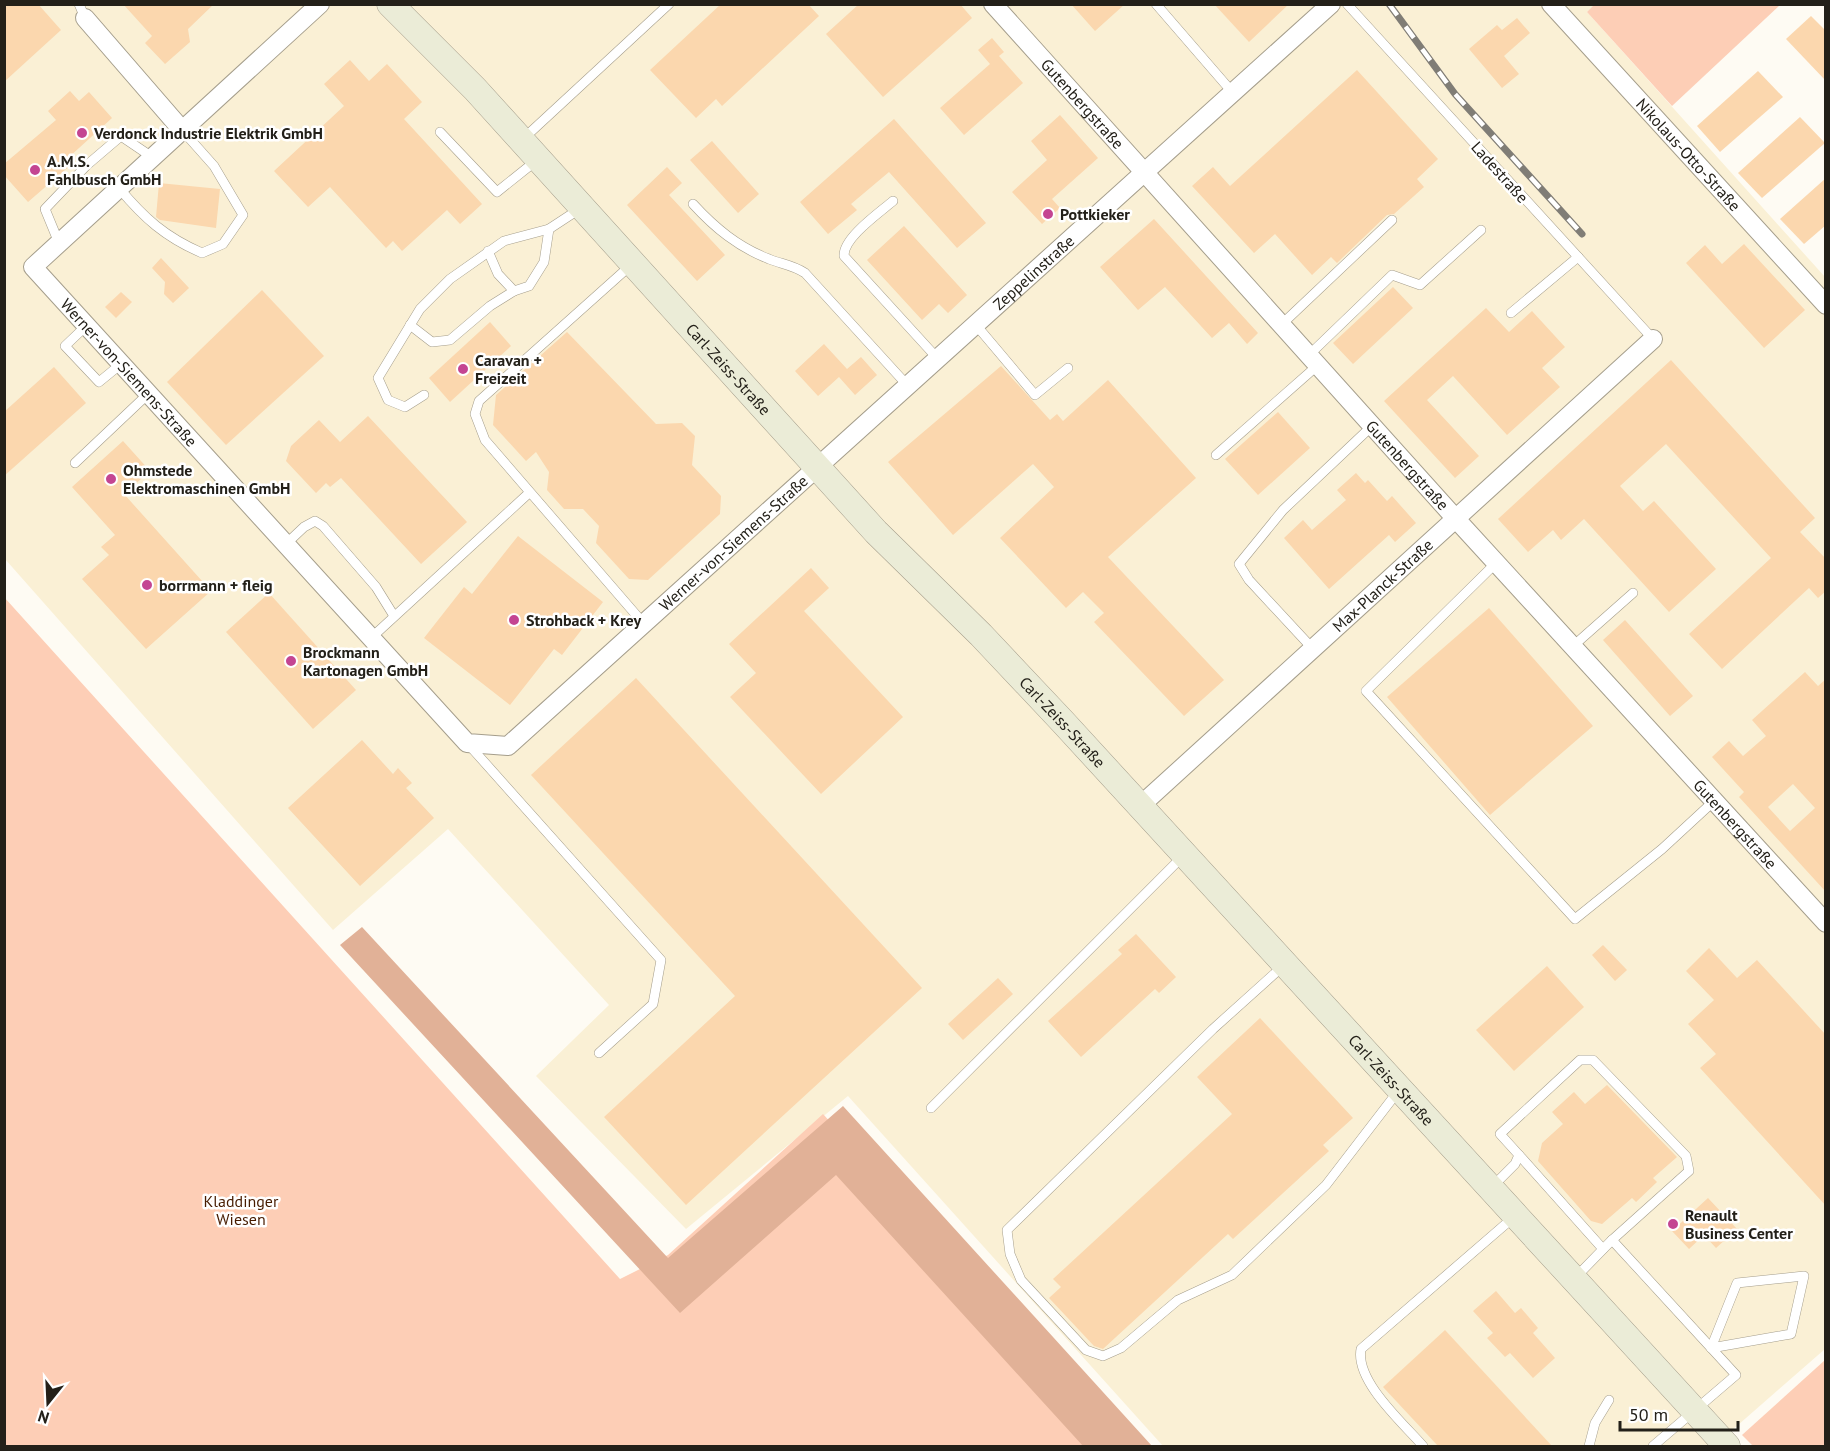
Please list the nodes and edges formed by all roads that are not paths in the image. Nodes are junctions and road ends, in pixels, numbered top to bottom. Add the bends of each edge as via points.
1 (320, 4) edge
2 (390, 4) edge
3 (669, 4) edge
4 (1156, 4) edge
5 (1331, 4) edge
6 (1347, 4) edge
7 (1551, 4) edge
8 (1002, 8) edge
9 (82, 11) edge
10 (1233, 93) junction
11 (182, 130) junction
12 (440, 132) dead end
13 (530, 149) junction
14 (152, 157) junction
15 (1145, 173) junction
16 (118, 188) junction
17 (892, 201) dead end
18 (693, 204) dead end
19 (583, 206) junction
20 (1392, 220) dead end
21 (549, 229) junction
22 (1481, 230) dead end
23 (59, 243) junction
24 (488, 251) junction
25 (1578, 257) junction
26 (632, 264) junction
27 (514, 291) junction
28 (1826, 304) edge
29 (1511, 312) dead end
30 (410, 325) junction
31 (1281, 325) junction
32 (86, 326) junction
33 (976, 326) junction
34 (1653, 339) joint
35 (938, 359) junction
36 (1313, 360) junction
37 (121, 364) junction
38 (1068, 368) dead end
39 (908, 386) junction
40 (148, 394) junction
41 (424, 395) dead end
42 (1372, 426) junction
43 (1216, 455) dead end
44 (75, 463) dead end
45 (816, 468) junction
46 (529, 493) junction
47 (1456, 519) junction
48 (286, 544) junction
49 (1496, 563) junction
50 (1633, 593) dead end
51 (394, 616) junction
52 (644, 624) junction
53 (371, 638) junction
54 (1572, 646) junction
55 (1313, 649) junction
56 (467, 743) junction
57 (1714, 801) junction
58 (1140, 806) junction
59 (1185, 855) junction
60 (1826, 923) edge
61 (1285, 964) junction
62 (599, 1053) dead end
63 (1399, 1089) junction
64 (931, 1108) dead end
65 (1519, 1155) junction
66 (1490, 1189) junction
67 (1515, 1216) junction
68 (1612, 1240) junction
69 (1603, 1249) junction
70 (1573, 1280) junction
71 (1711, 1348) junction
72 (1610, 1400) dead end
73 (1695, 1412) junction
74 (1423, 1446) edge
75 (1588, 1446) edge
76 (1653, 1446) edge
77 (1727, 1446) edge

1 - 11 street, Werner-von-Siemens-Straße
2 - 13 main road, Carl-Zeiss-Straße
3 - 13 lane
4 - 10 lane
5 - 10 street, Zeppelinstraße
6 - 25 lane, Ladestraße
7 - 28 street, Nikolaus-Otto-Straße
8 - 15 street, Gutenbergstraße
9 - 11 street
10 - 15 street, Zeppelinstraße
11 - 14 street, Werner-von-Siemens-Straße
11 - 16 lane via 214,166 243,215 223,244 202,253 172,241
12 - 13 lane via 497,192
13 - 19 main road, Carl-Zeiss-Straße
14 - 16 street, Werner-von-Siemens-Straße
14 - 23 lane via 121,136 87,165 45,209
15 - 31 street, Gutenbergstraße
15 - 33 street, Zeppelinstraße
16 - 23 street, Werner-von-Siemens-Straße
17 - 35 lane via 849,240 843,249 844,256
18 - 39 lane via 728,238 805,273
19 - 21 lane
19 - 26 main road, Carl-Zeiss-Straße
20 - 31 lane
21 - 24 lane via 523,234
21 - 27 lane via 544,262 529,286
22 - 36 lane via 1420,285 1392,274
23 - 32 street, Werner-von-Siemens-Straße via 33,267
24 - 27 lane via 498,274
24 - 30 lane via 450,279
25 - 29 lane
25 - 34 lane, Ladestraße
26 - 45 main road, Carl-Zeiss-Straße
26 - 46 lane via 479,401 475,414 485,440
27 - 30 lane via 450,340 432,342
30 - 41 lane via 378,378 388,400 405,407
31 - 36 street, Gutenbergstraße
32 - 37 street, Werner-von-Siemens-Straße
32 - 37 lane via 65,346 99,382
33 - 35 street, Zeppelinstraße
33 - 38 lane via 1035,395
34 - 47 street, Max-Planck-Straße
35 - 39 street, Zeppelinstraße
36 - 42 street, Gutenbergstraße
36 - 43 lane
37 - 40 street, Werner-von-Siemens-Straße
39 - 45 street, Zeppelinstraße
40 - 44 lane
40 - 48 street, Werner-von-Siemens-Straße
42 - 47 street, Gutenbergstraße
42 - 55 lane via 1283,510 1239,564
45 - 52 street, Werner-von-Siemens-Straße
45 - 58 main road, Carl-Zeiss-Straße via 981,635
46 - 51 lane
46 - 52 lane
47 - 49 street, Gutenbergstraße
47 - 55 street, Max-Planck-Straße
48 - 51 lane via 315,521 323,526 376,587
48 - 53 street, Werner-von-Siemens-Straße
49 - 54 street, Gutenbergstraße
49 - 57 lane via 1366,691 1575,919
50 - 54 lane
51 - 53 lane
52 - 56 street, Werner-von-Siemens-Straße via 508,746
53 - 56 street, Werner-von-Siemens-Straße
54 - 57 street, Gutenbergstraße
55 - 58 street, Max-Planck-Straße
56 - 62 lane via 661,960 653,1004
57 - 60 street, Gutenbergstraße
58 - 59 main road, Carl-Zeiss-Straße
59 - 61 main road, Carl-Zeiss-Straße
59 - 64 lane
61 - 63 main road, Carl-Zeiss-Straße
61 - 63 lane via 1204,1037 1007,1230 1010,1254 1021,1280 1042,1304 1086,1350 1102,1356 1121,1348 1178,1300 1232,1275 1326,1185
63 - 66 main road, Carl-Zeiss-Straße
65 - 66 lane
65 - 68 lane via 1500,1134 1580,1060 1593,1060 1686,1156 1689,1171
65 - 69 lane
66 - 67 main road, Carl-Zeiss-Straße
67 - 70 main road, Carl-Zeiss-Straße
67 - 74 lane via 1361,1349 1362,1371
68 - 69 lane
68 - 71 lane
69 - 70 lane
70 - 73 main road, Carl-Zeiss-Straße
71 - 71 lane via 1791,1334 1804,1276 1737,1283
71 - 73 lane via 1736,1375
72 - 75 lane via 1594,1423
73 - 76 lane
73 - 77 main road, Carl-Zeiss-Straße

